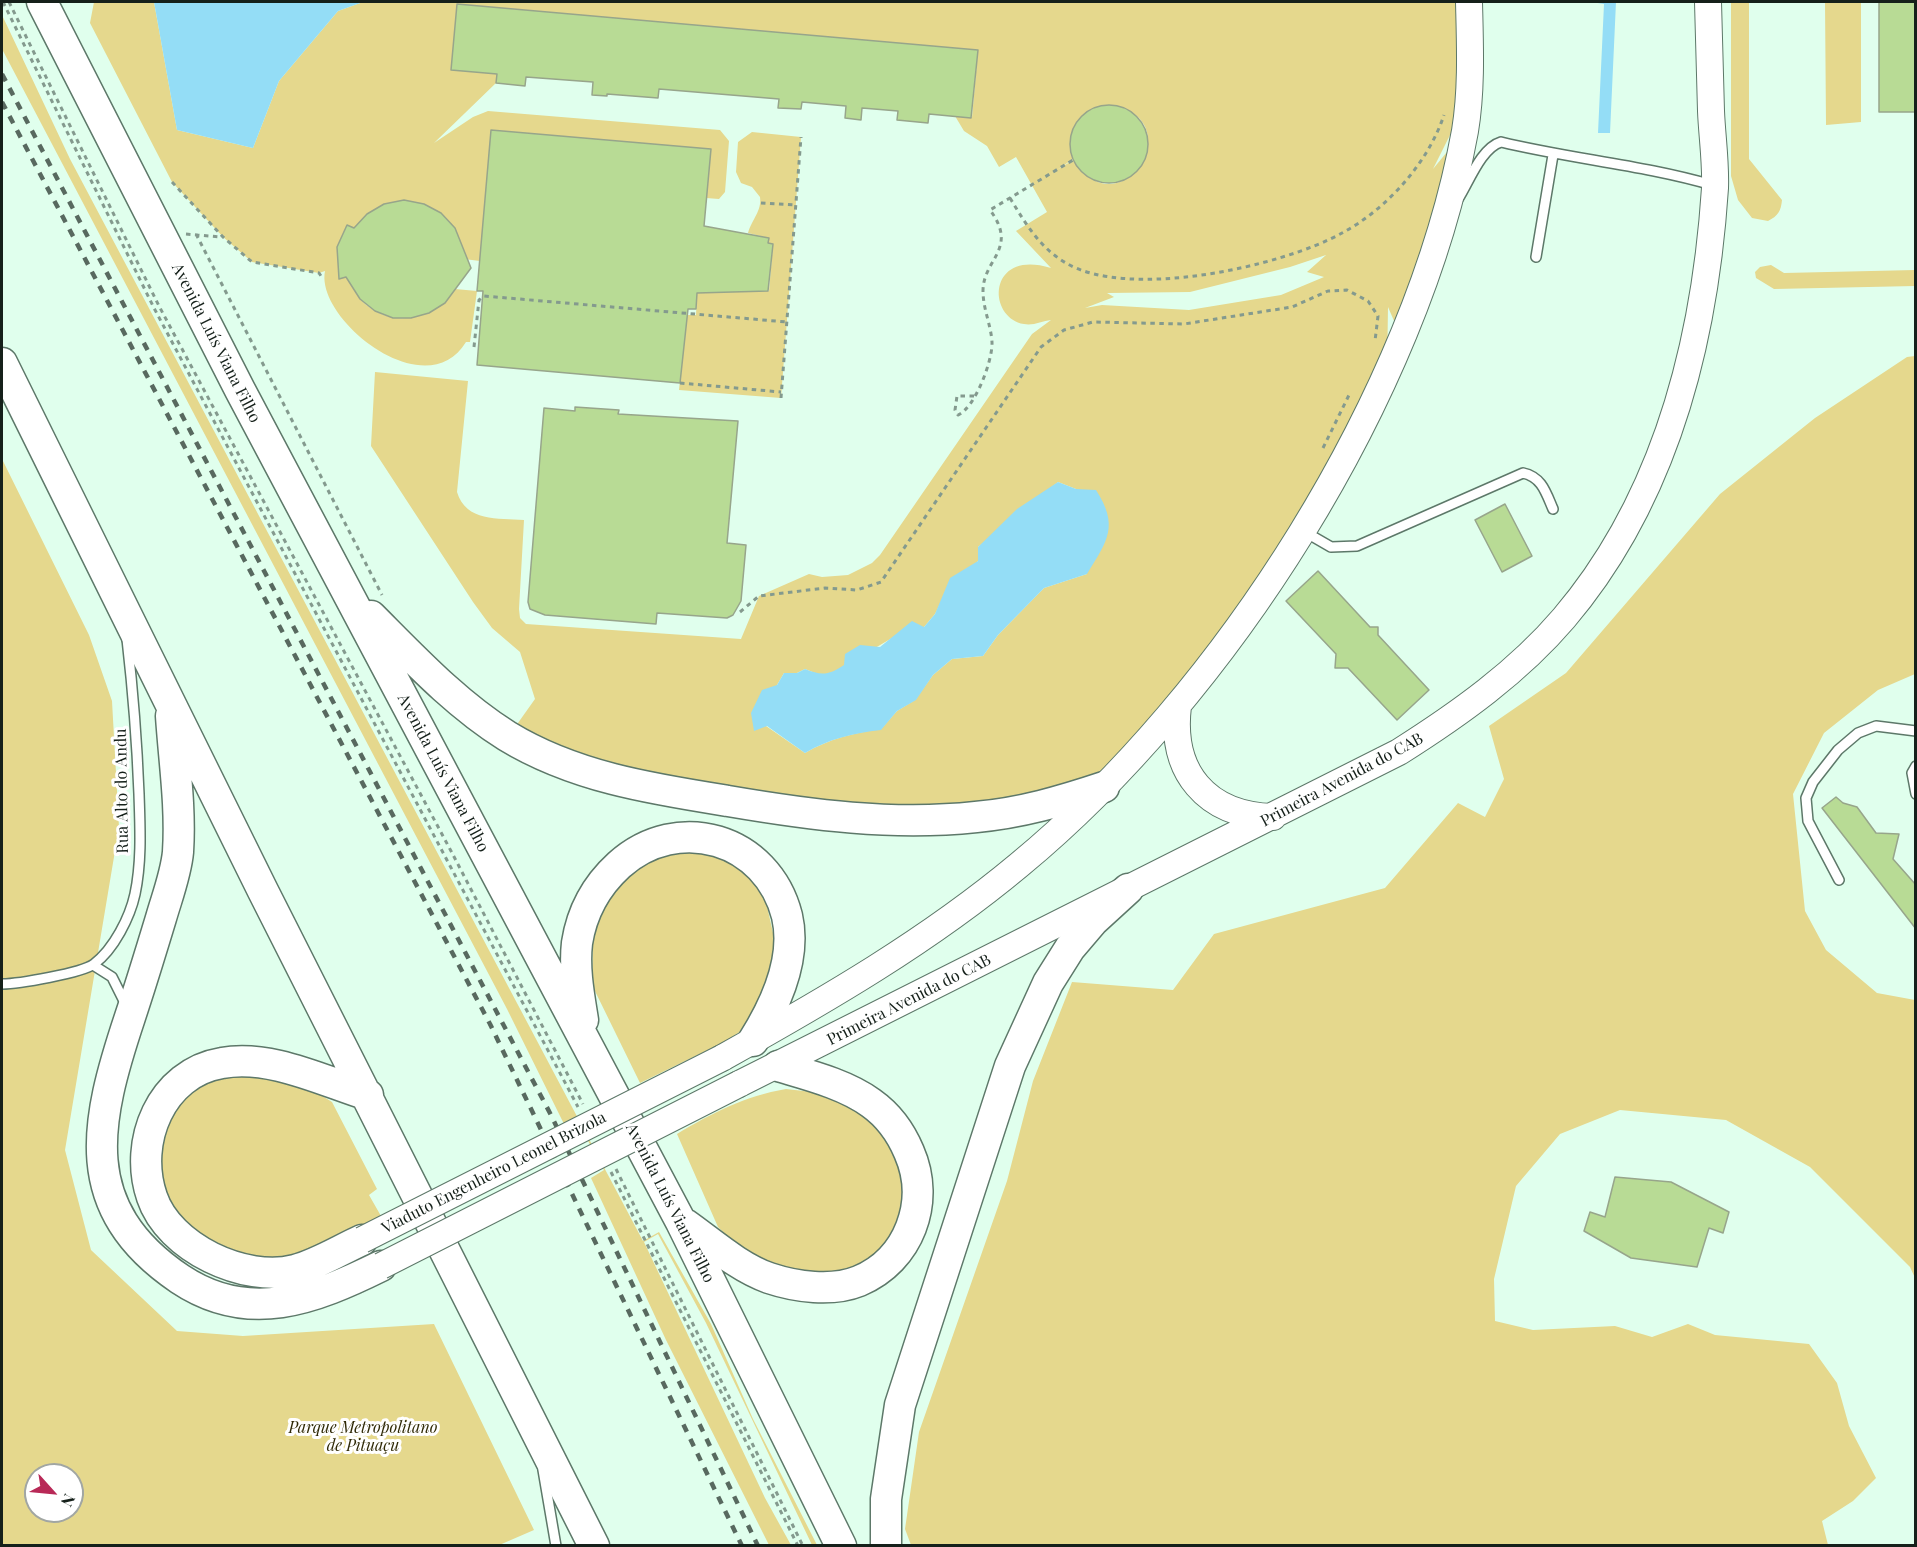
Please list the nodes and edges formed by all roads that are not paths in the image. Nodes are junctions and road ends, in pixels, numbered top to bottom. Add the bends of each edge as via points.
1 (42, 2) edge
2 (1469, 2) edge
3 (1709, 2) edge
4 (1553, 155) junction
5 (1715, 186) junction
6 (1442, 226) junction
7 (1536, 257) dead end
8 (4, 370) edge
9 (1553, 509) dead end
10 (1301, 530) junction
11 (349, 594) junction
12 (123, 604) junction
13 (171, 704) junction
14 (1178, 706) junction
15 (1916, 731) edge
16 (1916, 766) edge
17 (1104, 787) junction
18 (1916, 794) edge
19 (1273, 817) junction
20 (1839, 880) dead end
21 (1128, 889) junction
22 (93, 965) junction
23 (2, 984) edge
24 (130, 1018) junction
25 (586, 1041) junction
26 (753, 1041) junction
27 (778, 1066) junction
28 (739, 1084) joint
29 (368, 1095) junction
30 (681, 1222) junction
31 (362, 1240) joint
32 (381, 1266) joint
33 (534, 1424) junction
34 (556, 1545) edge
35 (594, 1545) edge
36 (842, 1545) edge
37 (886, 1545) edge

1 - 11 highway, Avenida Luís Viana Filho
2 - 6 main road via 1465,130
3 - 5 main road, Primeira Avenida do CAB
4 - 5 lane via 1660,170
4 - 6 lane via 1501,142 1493,145
4 - 7 lane
5 - 19 main road, Primeira Avenida do CAB via 1701,316 1685,380 1665,444 1608,560 1564,618 1460,713 1400,752
6 - 10 main road via 1387,372 1357,434
8 - 12 highway
9 - 10 lane via 1541,483 1533,475 1523,473 1357,546 1331,547
10 - 14 main road via 1240,623
11 - 17 highway via 469,710 508,737 580,770 634,785 833,817 904,820 1010,812
11 - 25 highway, Avenida Luís Viana Filho
12 - 13 highway
12 - 22 lane, Rua Alto do Andu via 136,718 140,856 135,894 124,922
13 - 24 highway via 178,853
13 - 29 highway
14 - 17 main road
14 - 19 main road via 1178,748 1197,786 1232,810
15 - 20 lane via 1876,726 1858,734 1838,750 1813,782 1806,798 1808,821
16 - 18 lane via 1912,773
17 - 26 main road via 1022,863 944,924
19 - 21 main road, Primeira Avenida do CAB
21 - 27 main road, Primeira Avenida do CAB
21 - 37 highway via 1070,948 1048,983 1010,1066 900,1405 886,1499
22 - 23 lane
22 - 24 lane via 118,984
24 - 32 highway via 104,1108 100,1155 107,1188 135,1241 161,1266 191,1286 250,1304 285,1303 318,1295
25 - 26 highway via 577,981 577,943 585,910 600,882 644,846 666,838 694,836 723,842 746,855 764,871 787,917 784,972 775,1002
25 - 30 highway, Avenida Luís Viana Filho
26 - 31 main road, Viaduto Engenheiro Leonel Brizola, bridge
27 - 28 main road, Primeira Avenida do CAB
27 - 30 highway via 837,1086 870,1102 887,1117 904,1139 915,1166 917,1212 909,1235 877,1271 838,1286 815,1287 754,1272
28 - 32 main road, Viaduto Engenheiro Leonel Brizola, bridge
29 - 31 highway via 293,1070 251,1062 223,1062 195,1070 172,1090 156,1112 146,1142 152,1199 183,1239 206,1256 268,1273 295,1270
29 - 33 highway
30 - 36 highway, Avenida Luís Viana Filho
33 - 34 lane
33 - 35 highway

